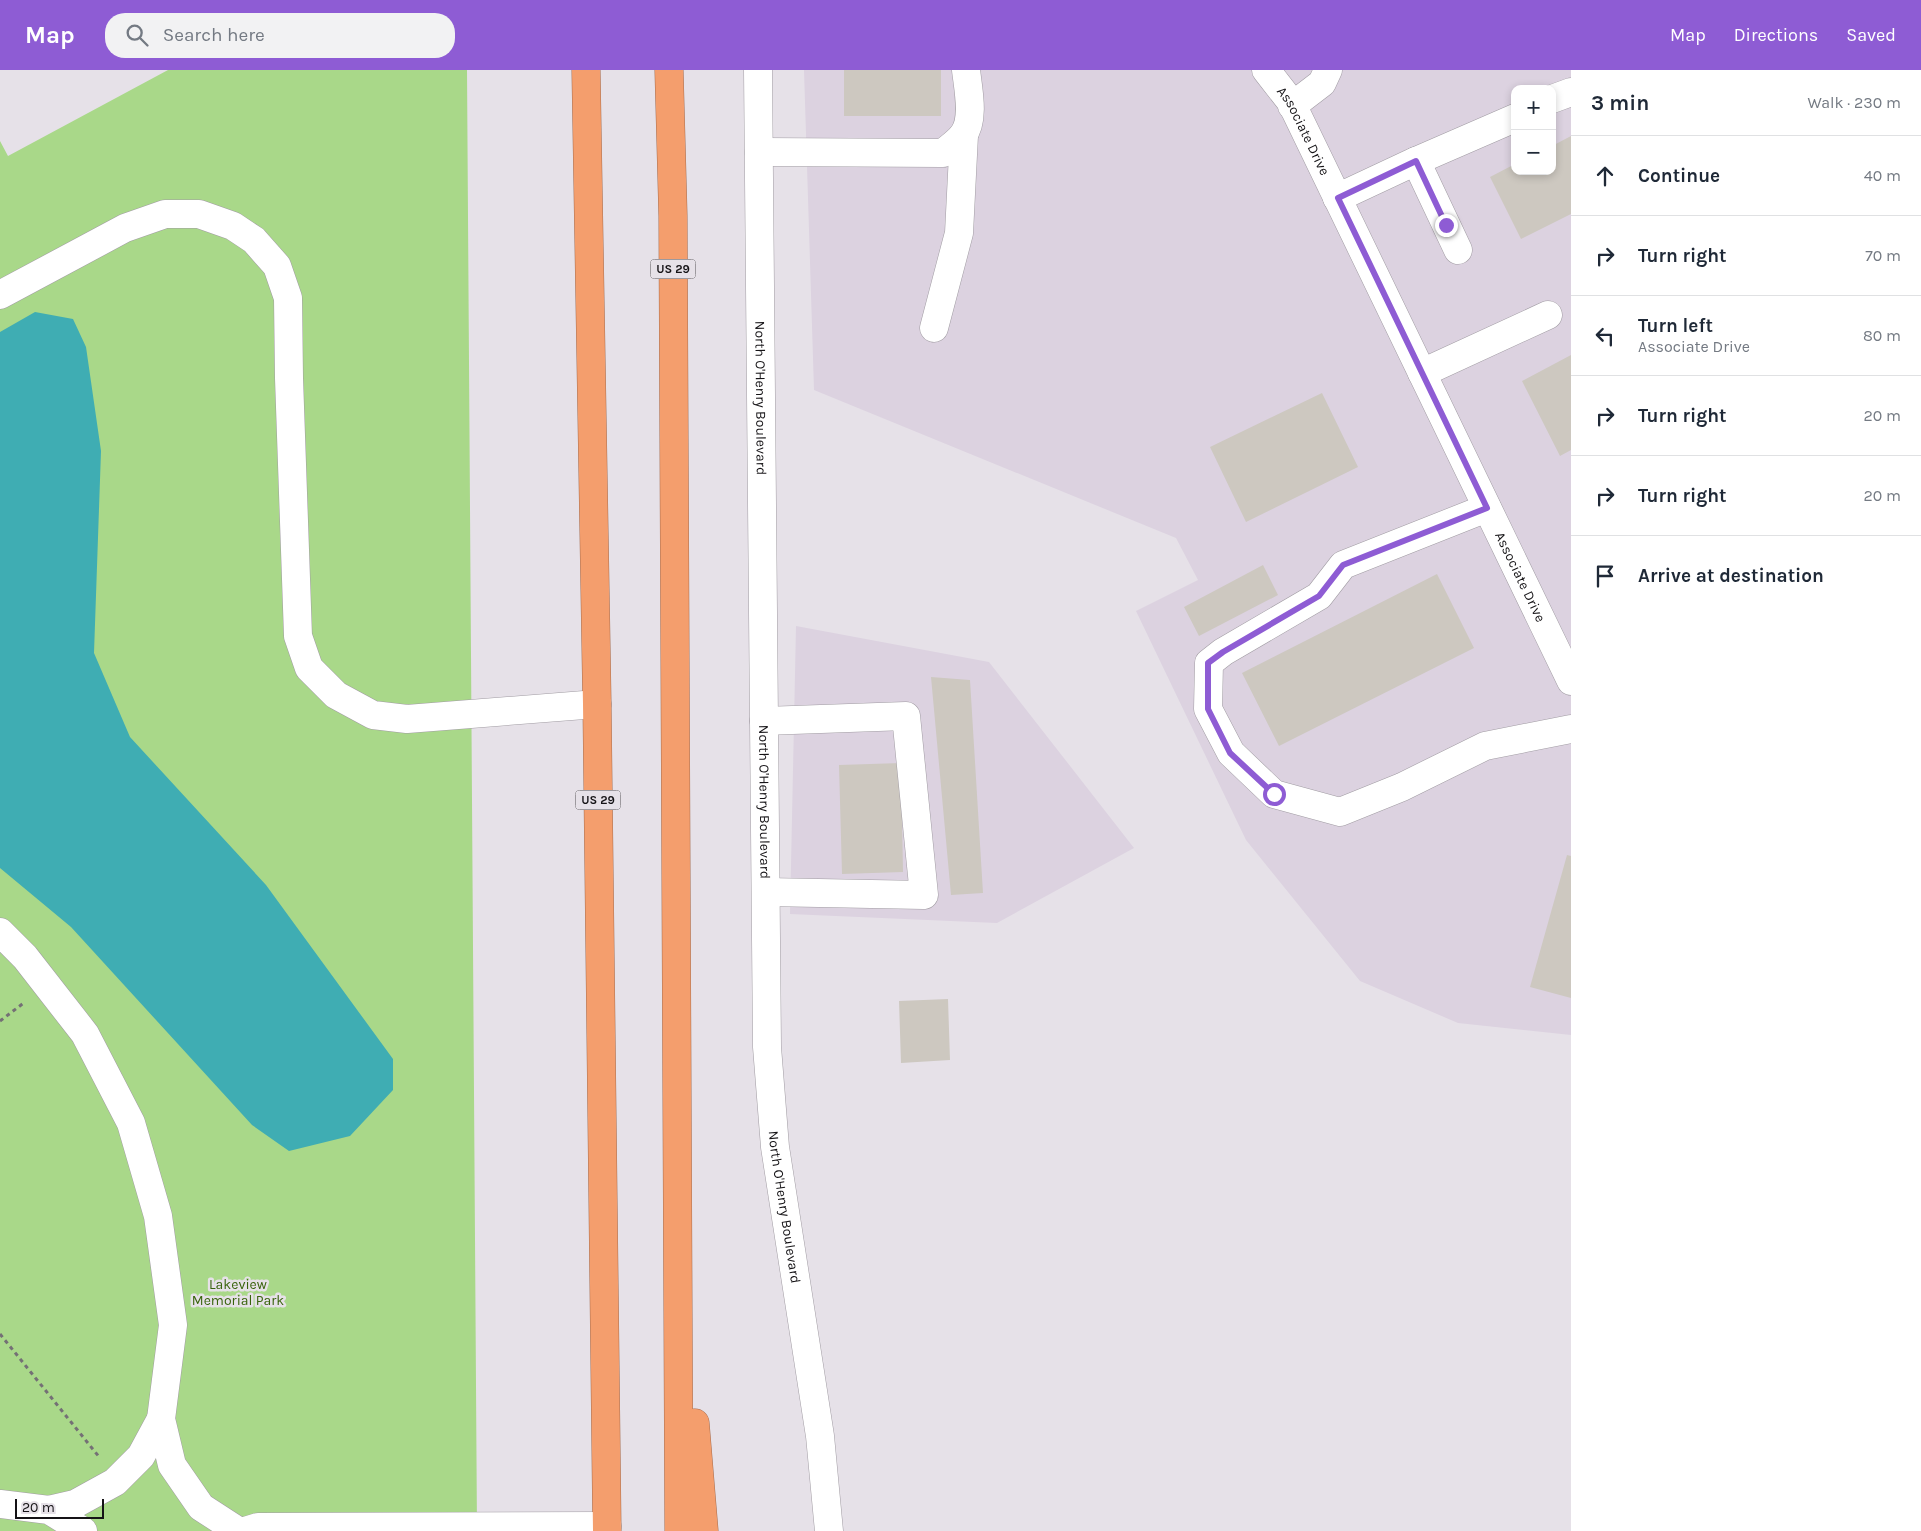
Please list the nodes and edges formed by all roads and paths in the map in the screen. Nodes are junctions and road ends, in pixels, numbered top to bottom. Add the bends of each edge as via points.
1 (586, 70) edge
2 (669, 70) edge
3 (758, 70) edge
4 (966, 70) edge
5 (1266, 70) edge
6 (1328, 70) edge
7 (1571, 92) edge
8 (1556, 98) edge
9 (1292, 106) junction
10 (1511, 120) edge
11 (964, 135) junction
12 (759, 152) junction
13 (1416, 161) junction
14 (1338, 198) junction
15 (1458, 250) dead end
16 (0, 294) edge
17 (1548, 315) dead end
18 (934, 328) dead end
19 (1422, 373) junction
20 (1487, 508) junction
21 (1571, 682) edge
22 (597, 704) junction
23 (764, 721) junction
24 (1571, 729) edge
25 (766, 892) junction
26 (0, 932) edge
27 (679, 1241) junction
28 (0, 1334) edge
29 (161, 1419) junction
30 (119, 1478) junction
31 (0, 1504) edge
32 (49, 1510) junction
33 (607, 1528) edge
34 (83, 1531) edge
35 (238, 1531) edge
36 (245, 1531) edge
37 (679, 1531) edge
38 (704, 1531) edge
39 (829, 1531) edge

1 - 22 highway, US 29
2 - 27 highway, US 29 via 673,226
3 - 12 street, North O'Henry Boulevard
4 - 11 street via 969,123
5 - 9 street, Associate Drive
6 - 9 street via 1322,83
7 - 8 street
9 - 14 street, Associate Drive
10 - 13 street
11 - 12 street via 943,153
11 - 18 street via 959,233
12 - 23 street, North O'Henry Boulevard
13 - 14 street
13 - 15 street
14 - 19 street, Associate Drive
16 - 22 street via 125,228 165,214 199,214 240,230 254,240 277,266 288,298 298,636 309,668 336,695 373,716 407,719
17 - 19 street
19 - 20 street, Associate Drive
20 - 21 street, Associate Drive
20 - 24 street via 1343,565 1319,596 1208,663 1208,709 1230,753 1274,794 1340,812 1402,787 1485,746
22 - 33 highway, US 29
23 - 25 street, North O'Henry Boulevard
23 - 25 street via 906,716 924,895
25 - 39 street, North O'Henry Boulevard via 767,1047 775,1147 820,1436
26 - 29 street via 25,957 85,1034 131,1123 158,1216 173,1325
27 - 37 highway, US 29
27 - 38 highway
28 - 30 path
29 - 30 street via 141,1456
29 - 35 street via 172,1465 200,1507
30 - 32 street via 75,1504
31 - 32 street
32 - 34 street
33 - 36 street via 258,1527

